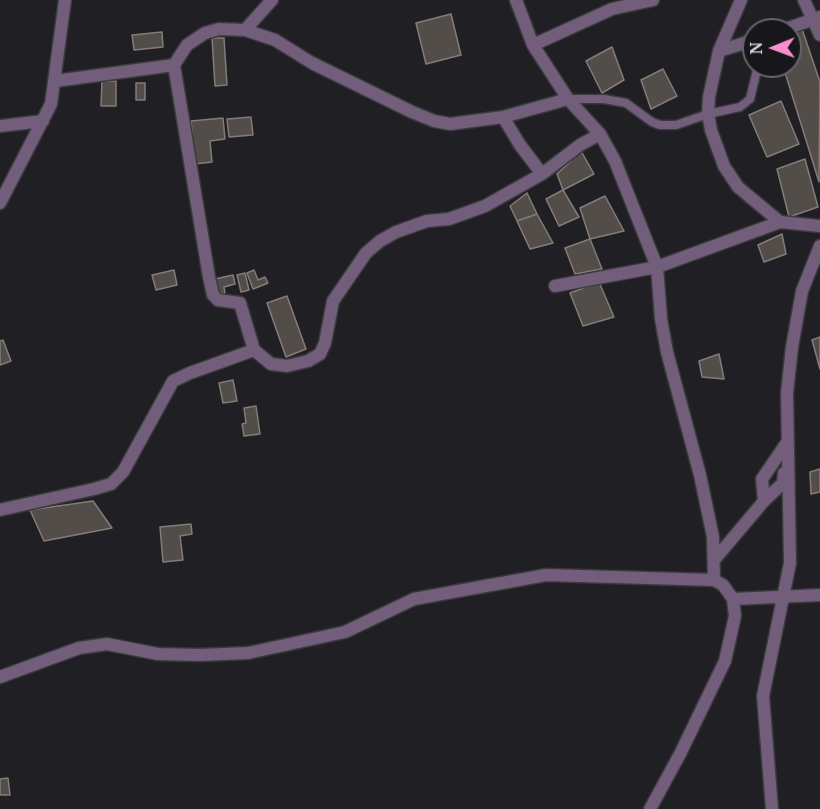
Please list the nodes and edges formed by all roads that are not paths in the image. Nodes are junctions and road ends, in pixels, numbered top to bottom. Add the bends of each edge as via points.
1 (65, 0) edge
2 (272, 0) edge
3 (516, 0) edge
4 (653, 0) edge
5 (741, 0) edge
6 (804, 0) edge
7 (609, 4) edge
8 (817, 18) edge
9 (802, 23) edge
10 (245, 30) junction
11 (820, 34) edge
12 (742, 44) edge
13 (533, 45) junction
14 (719, 51) junction
15 (174, 65) junction
16 (755, 78) edge
17 (55, 81) junction
18 (568, 99) junction
19 (708, 114) junction
20 (503, 117) junction
21 (43, 121) junction
22 (0, 126) edge
23 (600, 134) junction
24 (542, 174) junction
25 (0, 203) edge
26 (780, 222) junction
27 (820, 226) edge
28 (820, 246) edge
29 (657, 267) junction
30 (555, 286) dead end
31 (254, 350) junction
32 (788, 439) junction
33 (764, 501) junction
34 (0, 510) edge
35 (715, 559) junction
36 (714, 580) junction
37 (820, 595) edge
38 (782, 597) junction
39 (733, 599) junction
40 (0, 677) edge
41 (650, 809) edge
42 (772, 809) edge

1 - 17 street
2 - 10 street
3 - 13 street
4 - 7 street
5 - 14 street
6 - 8 street
7 - 13 street
8 - 9 street
8 - 11 street
10 - 15 street via 205,33 186,45
10 - 20 street via 275,40 312,63 434,121 450,124
12 - 14 street
13 - 18 street
14 - 19 street
15 - 17 street
15 - 31 street via 213,295 218,300 240,303
16 - 19 lane via 750,99 731,110
17 - 21 street
18 - 19 lane via 626,103 660,125 676,125
18 - 20 street
18 - 23 street
19 - 26 street via 724,166 738,187
20 - 24 street
21 - 22 street
21 - 25 street
23 - 24 street
23 - 29 street via 615,161
24 - 31 street via 485,206 448,219 427,221 380,240 366,253 333,301 320,354 287,366 271,364
26 - 27 street
26 - 29 street
28 - 32 street via 802,291 792,346
29 - 30 street
29 - 35 street via 663,330 700,475
31 - 34 street via 173,381 123,472 111,484
32 - 33 street via 762,479
32 - 33 street via 783,483
32 - 38 street via 790,562
33 - 35 street
35 - 36 street
36 - 39 street
36 - 40 street via 546,575 414,599 345,632 248,653 158,654 107,644 79,648
37 - 38 street
38 - 39 street
38 - 42 street via 763,696
39 - 41 street via 735,616 725,661

